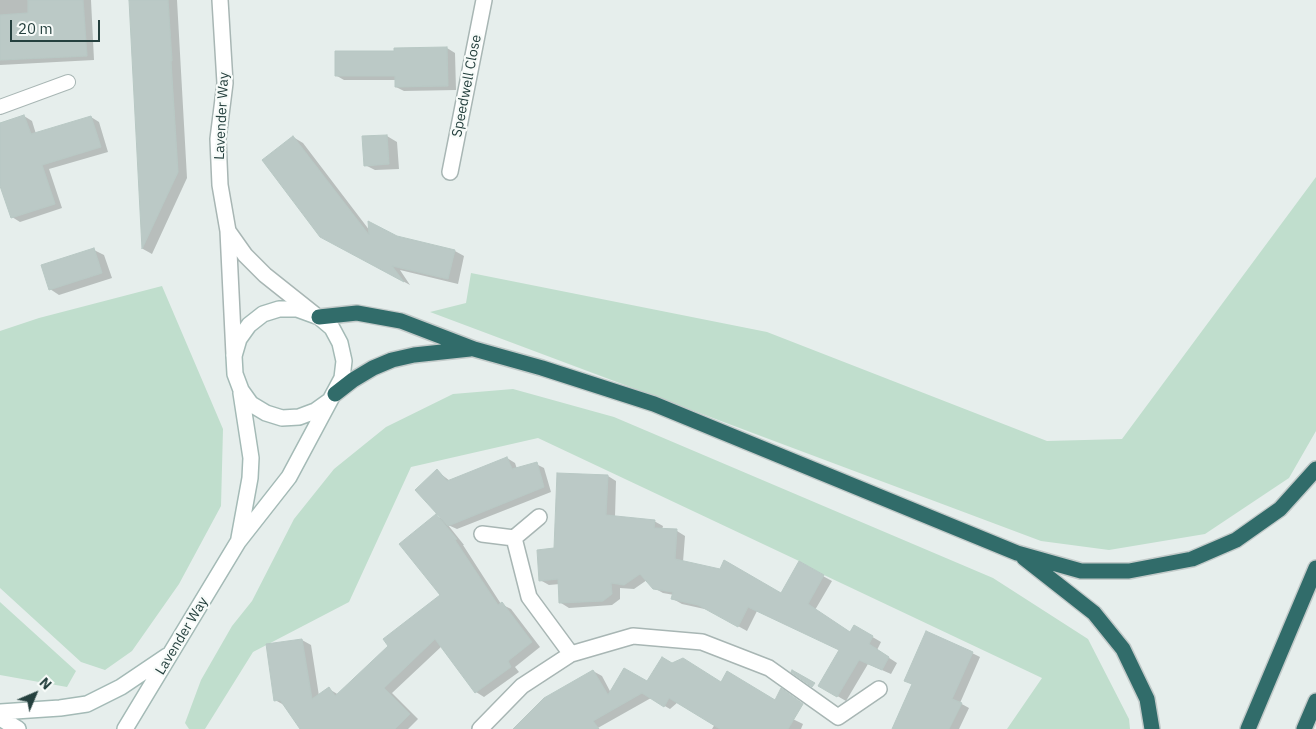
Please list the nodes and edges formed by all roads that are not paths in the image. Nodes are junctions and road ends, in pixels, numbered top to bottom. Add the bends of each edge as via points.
1 (220, 0) edge
2 (484, 0) edge
3 (68, 82) dead end
4 (0, 107) edge
5 (450, 172) dead end
6 (228, 231) junction
7 (316, 316) junction
8 (474, 349) junction
9 (234, 356) junction
10 (241, 390) junction
11 (332, 398) junction
12 (1316, 469) edge
13 (539, 517) dead end
14 (482, 534) dead end
15 (514, 538) junction
16 (238, 542) junction
17 (1017, 553) junction
18 (1316, 568) edge
19 (172, 653) junction
20 (571, 654) junction
21 (879, 689) dead end
22 (1316, 701) edge
23 (0, 712) edge
24 (0, 718) edge
25 (835, 723) edge
26 (18, 729) edge
27 (125, 729) edge
28 (480, 729) edge
29 (1152, 729) edge
30 (1248, 729) edge
31 (1304, 729) edge

1 - 6 street, Lavender Way via 225,83 218,139 220,185
2 - 5 street, Speedwell Close
3 - 4 lane
6 - 7 street, Lavender Way via 245,256
6 - 9 street, Lavender Way
7 - 8 highway via 357,313 401,321
7 - 9 street via 297,309 263,314 239,339
7 - 11 street via 332,328 344,361 342,378
8 - 11 highway via 392,360 360,376
8 - 17 highway via 654,404
9 - 10 street via 235,374
10 - 11 street via 251,404 282,418 315,412
10 - 16 street, Lavender Way via 251,458
11 - 16 street, Lavender Way via 288,477
12 - 17 highway via 1280,509 1236,540 1192,558 1129,571 1081,571
13 - 15 street
14 - 15 street
15 - 20 street via 529,597
16 - 19 street, Lavender Way
17 - 29 highway via 1094,613 1123,648 1147,700
18 - 30 highway
19 - 23 street via 121,687 87,704
19 - 27 street, Lavender Way
20 - 25 street via 632,636 702,642 769,668
20 - 28 street via 522,686
21 - 25 street
22 - 31 highway
24 - 26 street

